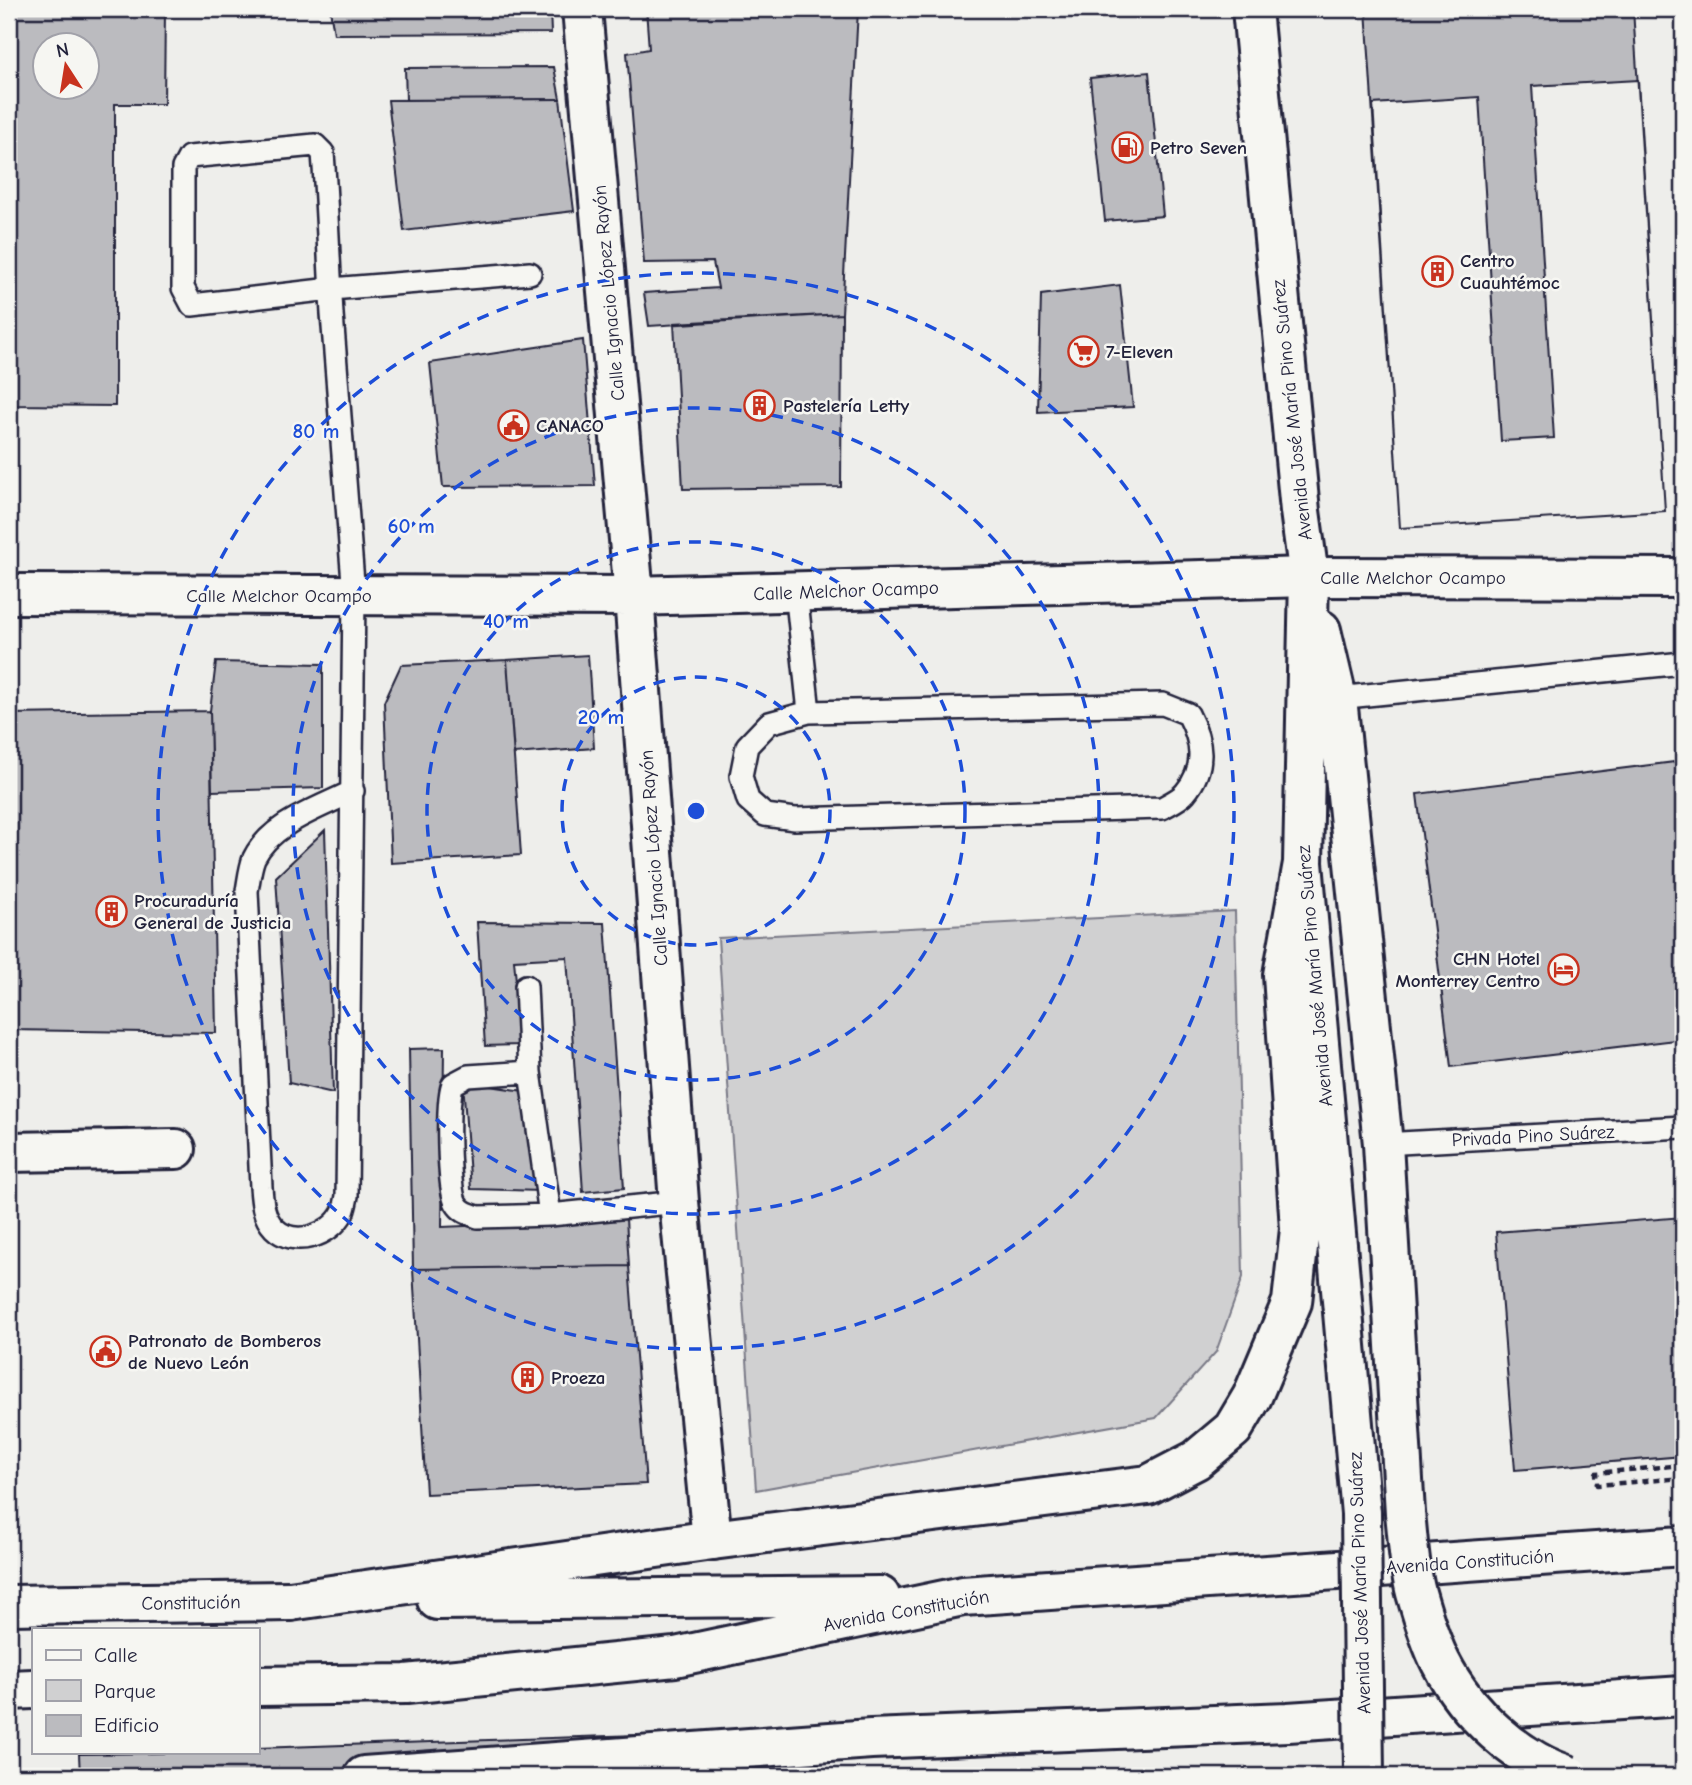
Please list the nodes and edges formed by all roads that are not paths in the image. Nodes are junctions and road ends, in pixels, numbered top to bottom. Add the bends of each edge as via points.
1 (582, 9) edge
2 (1252, 9) edge
3 (530, 273) dead end
4 (331, 289) junction
5 (1309, 577) junction
6 (1683, 578) edge
7 (796, 591) junction
8 (9, 594) edge
9 (354, 595) junction
10 (634, 596) junction
11 (1683, 663) edge
12 (1337, 698) junction
13 (809, 712) junction
14 (353, 791) junction
15 (1303, 863) junction
16 (526, 986) dead end
17 (530, 1072) junction
18 (1683, 1127) edge
19 (1383, 1144) junction
20 (176, 1149) dead end
21 (9, 1152) edge
22 (679, 1202) junction
23 (550, 1214) junction
24 (712, 1540) junction
25 (1683, 1546) edge
26 (963, 1596) junction
27 (290, 1601) junction
28 (9, 1605) edge
29 (259, 1686) edge
30 (32, 1689) edge
31 (9, 1690) edge
32 (1683, 1696) edge
33 (365, 1776) edge
34 (1364, 1776) edge
35 (1570, 1776) edge

1 - 10 main road, Calle Ignacio López Rayón
2 - 5 main road, Avenida José María Pino Suárez
3 - 4 lane
4 - 4 lane via 192,306 183,288 183,168 189,157 315,145 323,153
4 - 9 lane
5 - 6 main road, Calle Melchor Ocampo
5 - 7 main road, Calle Melchor Ocampo
5 - 12 main road
5 - 15 main road, Avenida José María Pino Suárez
7 - 10 main road, Calle Melchor Ocampo
7 - 13 lane
8 - 9 main road, Calle Melchor Ocampo
9 - 10 main road, Calle Melchor Ocampo
9 - 14 lane
10 - 22 main road, Calle Ignacio López Rayón
11 - 12 lane
12 - 19 main road
13 - 13 lane via 1163,704 1188,714 1200,738 1199,771 1185,794 1162,808 795,819 765,816 748,800 741,776 747,746 769,723
14 - 14 lane via 347,1196 343,1213 330,1227 309,1238 286,1237 264,1211 261,1187 247,891 253,860 264,841
15 - 24 main road via 1283,975 1300,1229 1292,1302 1252,1397 1233,1429 1196,1460 1148,1485
15 - 34 main road, Avenida José María Pino Suárez, bridge via 1361,1514
16 - 17 lane
17 - 23 lane
17 - 23 lane via 468,1076 453,1084 449,1101 452,1189 458,1207 478,1217
18 - 19 lane, Privada Pino Suárez
19 - 35 main road, bridge via 1405,1513 1415,1591 1440,1662 1465,1700 1504,1740 1553,1771
20 - 21 main road
22 - 23 lane
22 - 24 main road, Calle Ignacio López Rayón
24 - 27 main road
25 - 26 main road, Avenida Constitución
26 - 27 main road
26 - 29 main road, Avenida Constitución via 675,1657 406,1684
27 - 28 main road, Constitución
30 - 31 main road
32 - 33 main road via 1288,1722 871,1739

